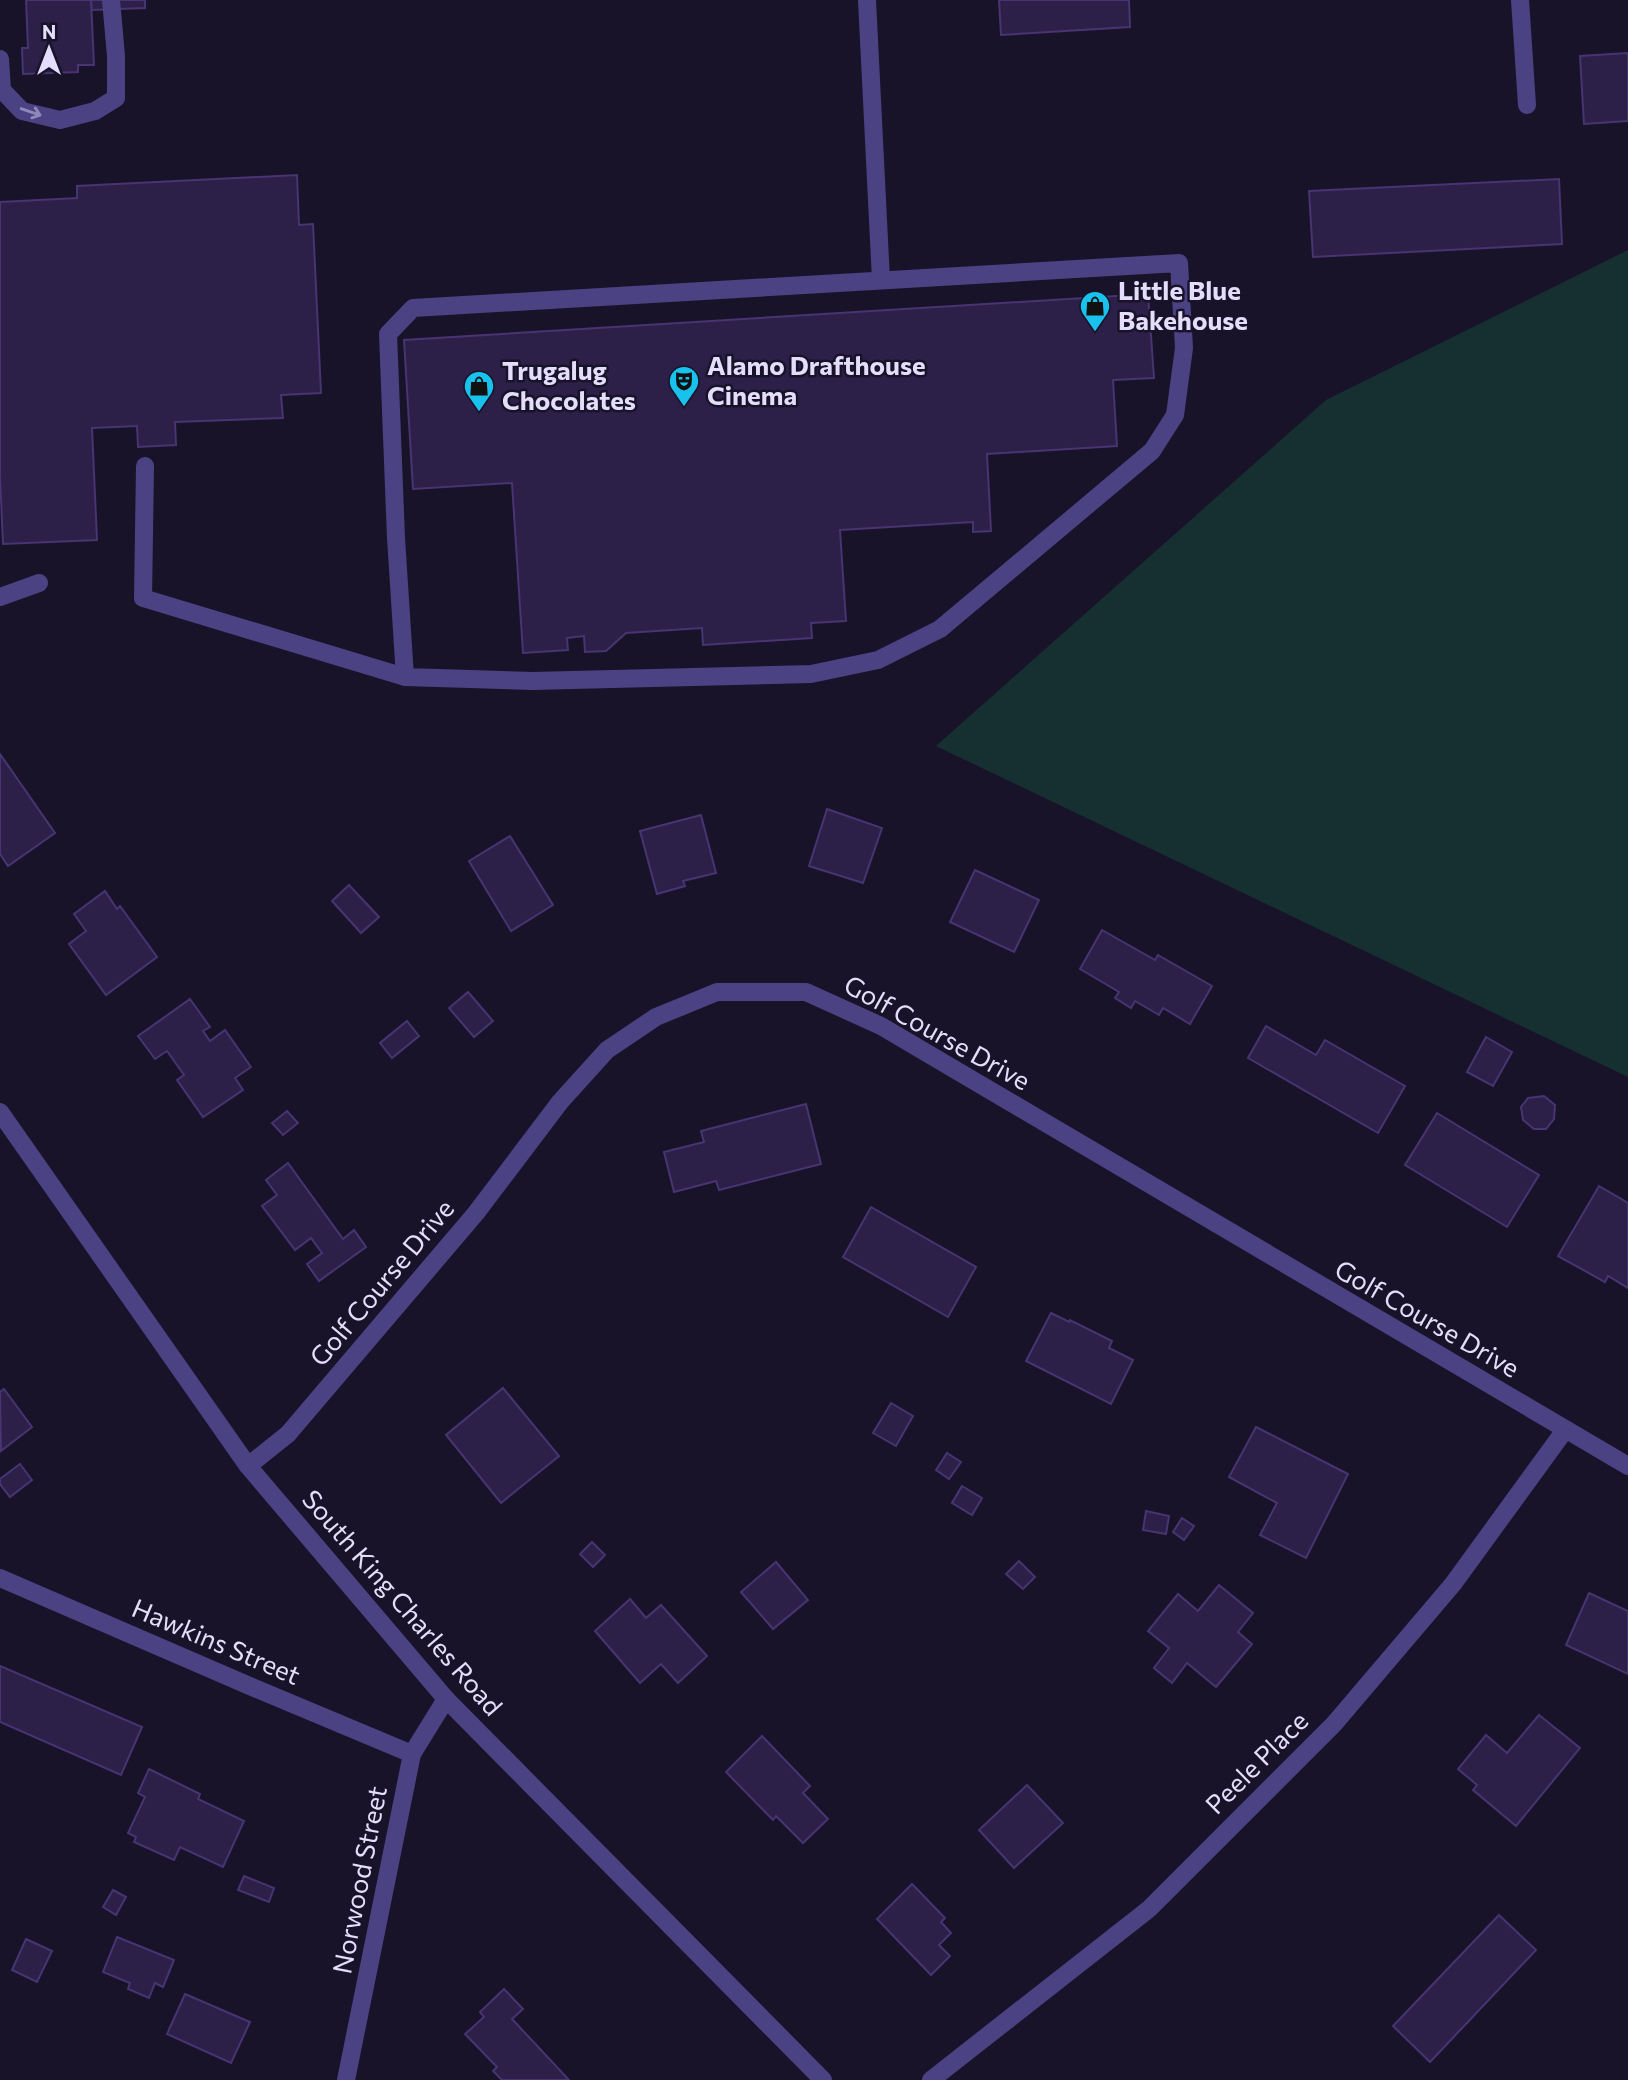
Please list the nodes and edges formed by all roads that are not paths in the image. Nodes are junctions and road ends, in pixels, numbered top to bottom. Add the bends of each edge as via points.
1 (111, 0) edge
2 (867, 0) edge
3 (1520, 0) edge
4 (0, 59) edge
5 (1527, 105) dead end
6 (881, 280) junction
7 (145, 466) dead end
8 (38, 583) dead end
9 (0, 597) edge
10 (405, 677) junction
11 (0, 1112) edge
12 (1565, 1430) junction
13 (248, 1466) junction
14 (1628, 1466) edge
15 (0, 1578) edge
16 (446, 1699) junction
17 (412, 1754) junction
18 (346, 2080) edge
19 (823, 2080) edge
20 (931, 2080) edge

4 -> 1 street via 2,90 22,111 60,120 94,111 116,98
2 - 6 street
3 - 5 street
6 - 10 street via 413,308 387,334
6 - 10 street via 1179,263 1184,348 1175,415 1152,451 940,629 878,660 811,674 532,681
7 - 10 street via 143,598
8 - 9 street
11 - 13 street, South King Charles Road
12 - 13 street, Golf Course Drive via 881,1026 806,992 717,992 656,1017 607,1050 288,1434
12 - 14 street, Golf Course Drive
12 - 20 street, Peele Place via 1453,1584 1334,1724 1149,1909
13 - 16 street, South King Charles Road
15 - 17 street, Hawkins Street
16 - 17 street, Norwood Street
16 - 19 street, South King Charles Road
17 - 18 street, Norwood Street

